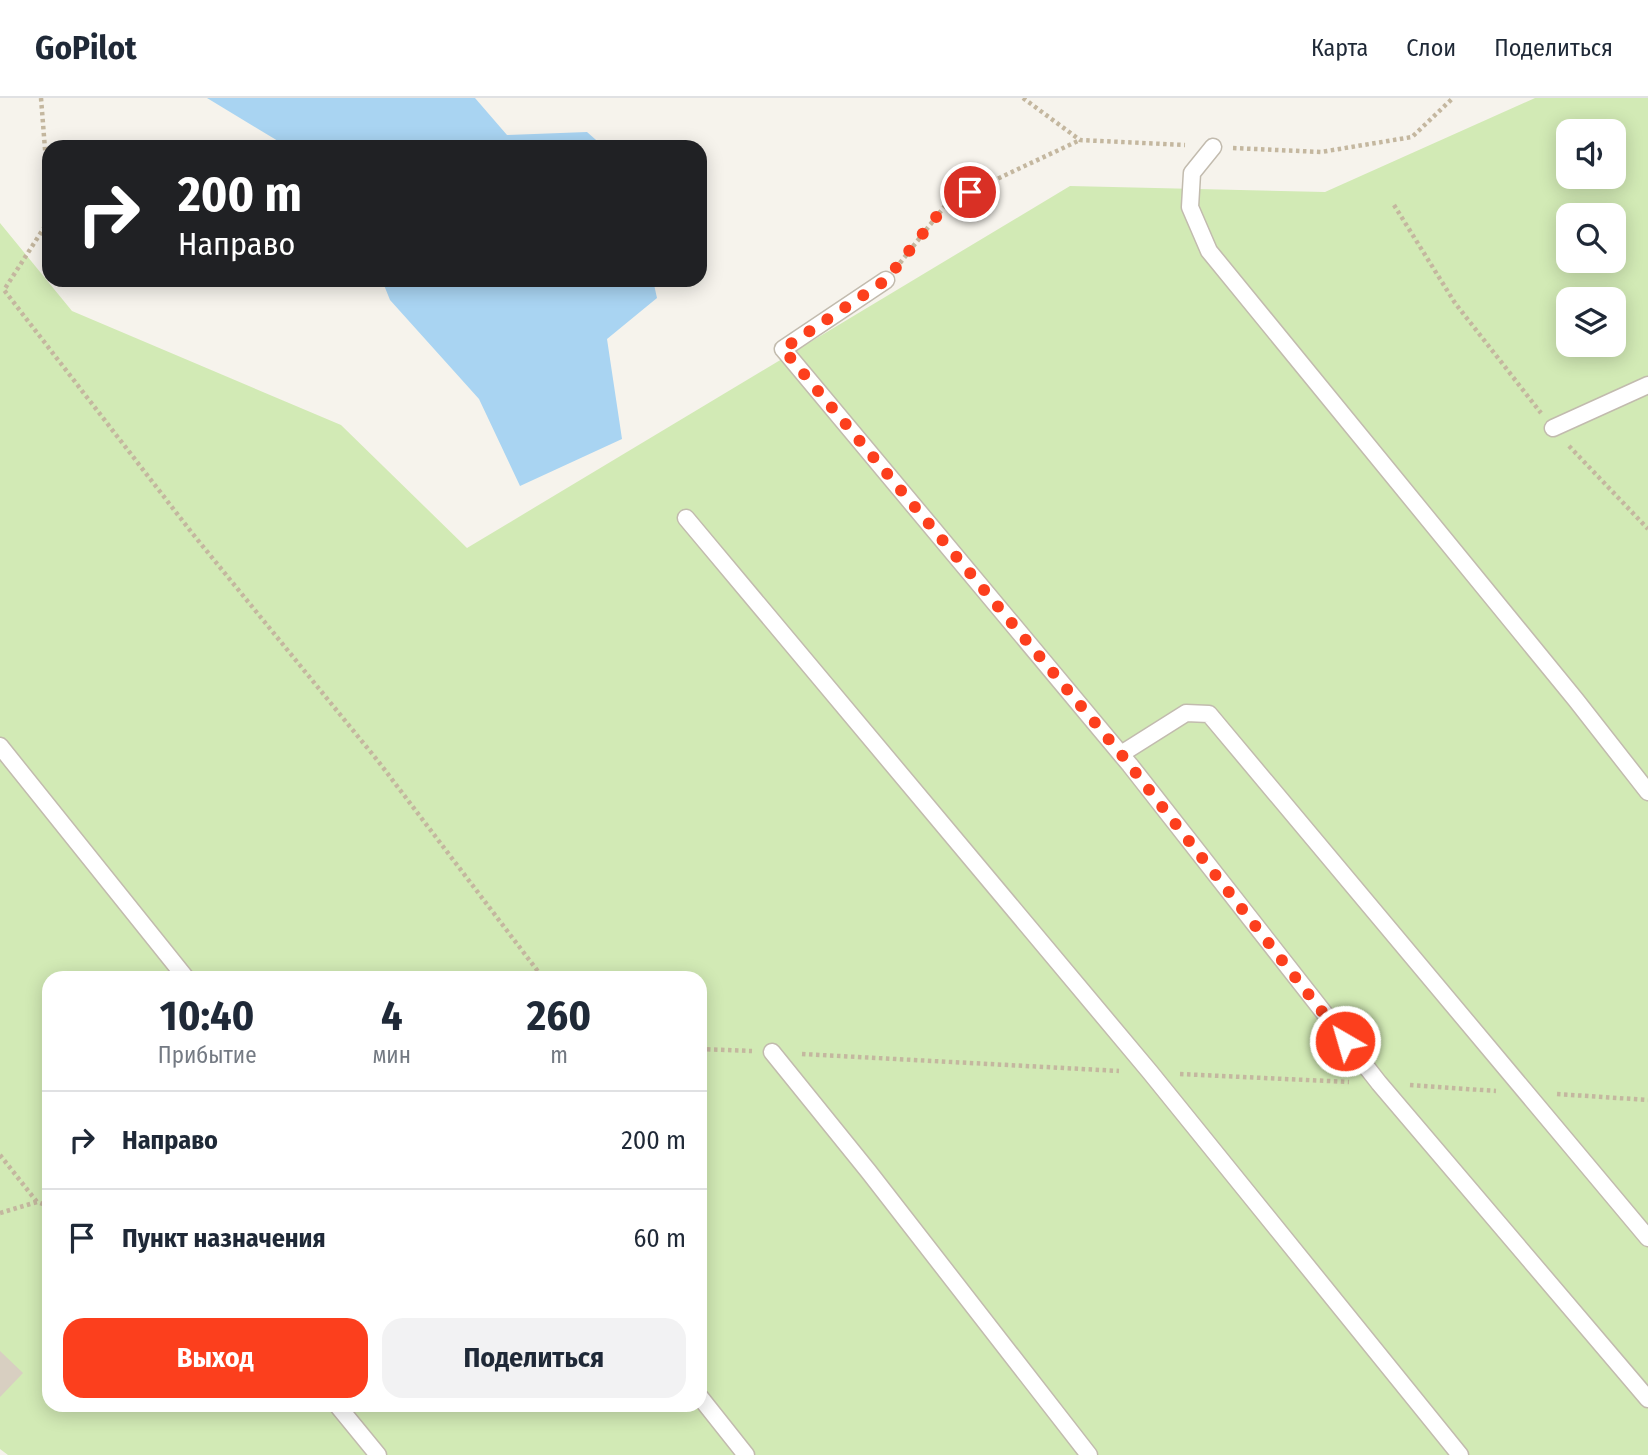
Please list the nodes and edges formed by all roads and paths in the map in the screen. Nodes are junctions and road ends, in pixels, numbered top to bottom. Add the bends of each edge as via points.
1 (41, 98) edge
2 (1023, 98) edge
3 (1453, 98) edge
4 (44, 140) edge
5 (1080, 140) junction
6 (1213, 147) junction
7 (1394, 205) dead end
8 (42, 231) edge
9 (886, 280) joint
10 (1648, 385) edge
11 (1553, 428) junction
12 (686, 518) dead end
13 (1648, 528) edge
14 (0, 746) edge
15 (1121, 754) junction
16 (1648, 792) edge
17 (180, 971) edge
18 (537, 971) edge
19 (772, 1052) dead end
20 (0, 1155) edge
21 (37, 1202) junction
22 (42, 1204) edge
23 (0, 1213) edge
24 (1648, 1238) edge
25 (1648, 1399) edge
26 (707, 1406) edge
27 (343, 1412) edge
28 (378, 1455) edge
29 (746, 1455) edge
30 (1089, 1455) edge
31 (1460, 1455) edge

1 - 4 path
2 - 5 path
3 - 6 path via 1412,137 1321,152
5 - 6 path
5 - 9 path via 948,202
6 - 16 lane via 1192,173 1190,207 1209,251
7 - 11 path via 1455,303
8 - 18 path via 4,290 192,533 378,761
9 - 15 lane via 783,349
10 - 11 lane
11 - 13 path
12 - 31 lane via 1150,1072
14 - 17 lane
15 - 24 lane via 1186,713 1209,714
15 - 25 lane via 1379,1083
19 - 30 lane
20 - 21 path
21 - 22 path
21 - 23 path
26 - 29 lane
27 - 28 lane

